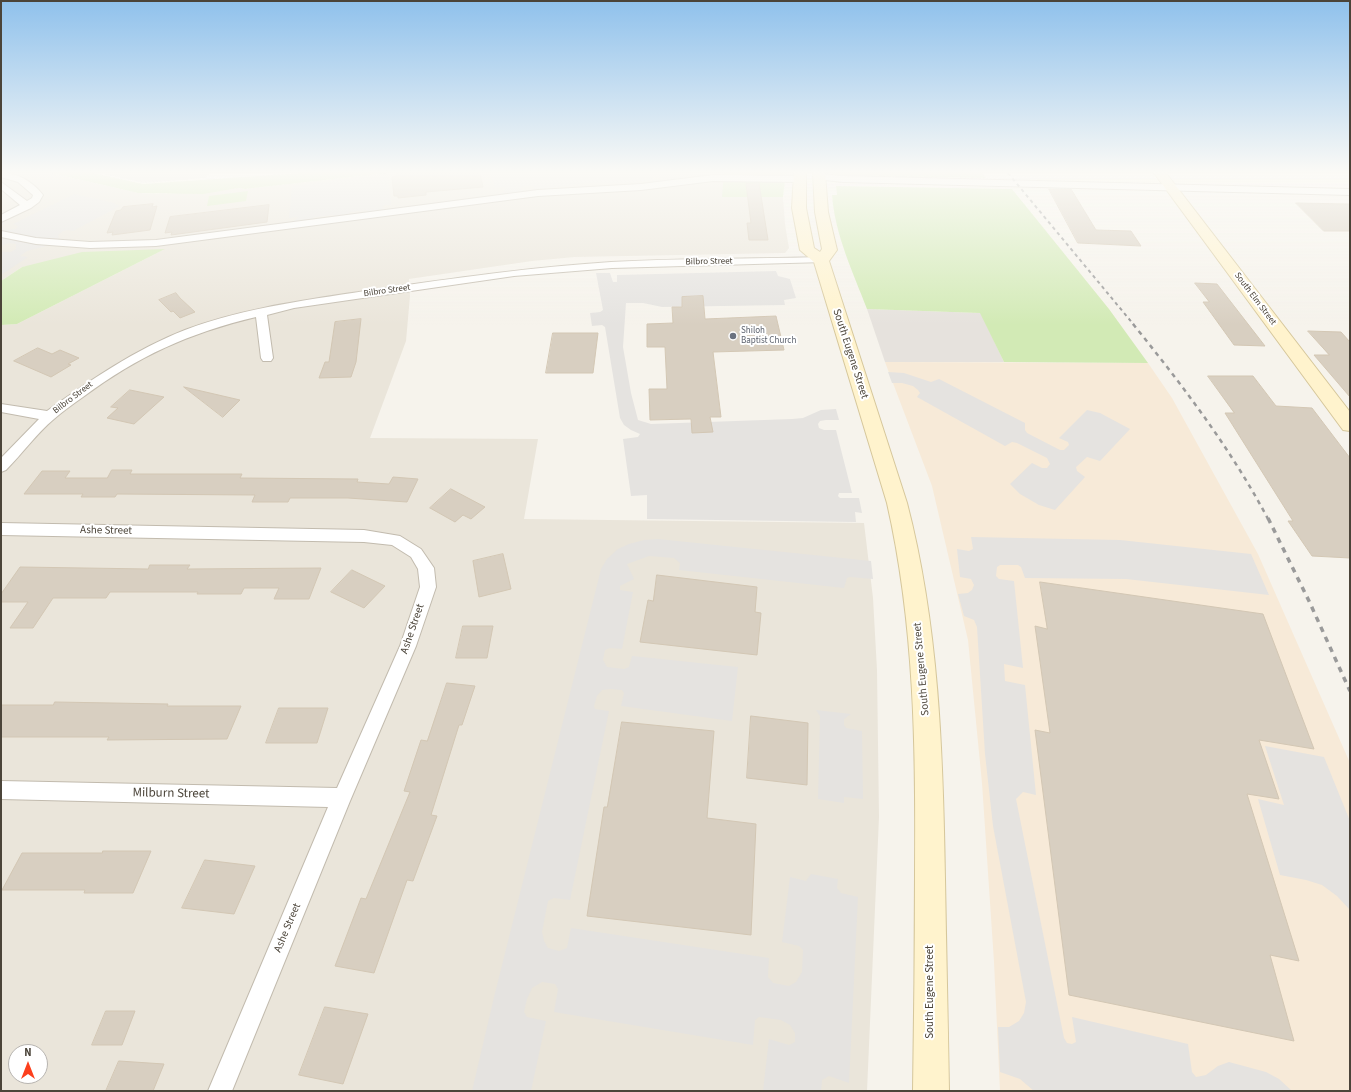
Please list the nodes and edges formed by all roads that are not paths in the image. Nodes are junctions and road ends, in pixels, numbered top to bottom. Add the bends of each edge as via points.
1 (301, 224) edge
2 (802, 224) edge
3 (824, 224) edge
4 (1198, 224) edge
5 (1, 234) edge
6 (821, 260) junction
7 (261, 312) junction
8 (267, 358) dead end
9 (1, 408) edge
10 (49, 416) junction
11 (1350, 425) edge
12 (1, 467) edge
13 (1, 529) edge
14 (1, 790) edge
15 (342, 798) junction
16 (220, 1091) edge
17 (931, 1091) edge

1 - 5 street via 156,243 90,245 36,241
2 - 6 main road via 807,250
3 - 6 main road via 830,250
4 - 11 main road, South Elm Street
6 - 7 street, Bilbro Street via 612,265 514,273
6 - 17 main road, South Eugene Street via 897,503 916,597 930,771
7 - 8 street
7 - 10 street, Bilbro Street via 190,332 141,354 101,378
9 - 10 street
10 - 12 street, Bilbro Street
13 - 15 street, Ashe Street via 364,536 395,540 416,554 426,568 428,587 408,646
14 - 15 street, Milburn Street
15 - 16 street, Ashe Street

